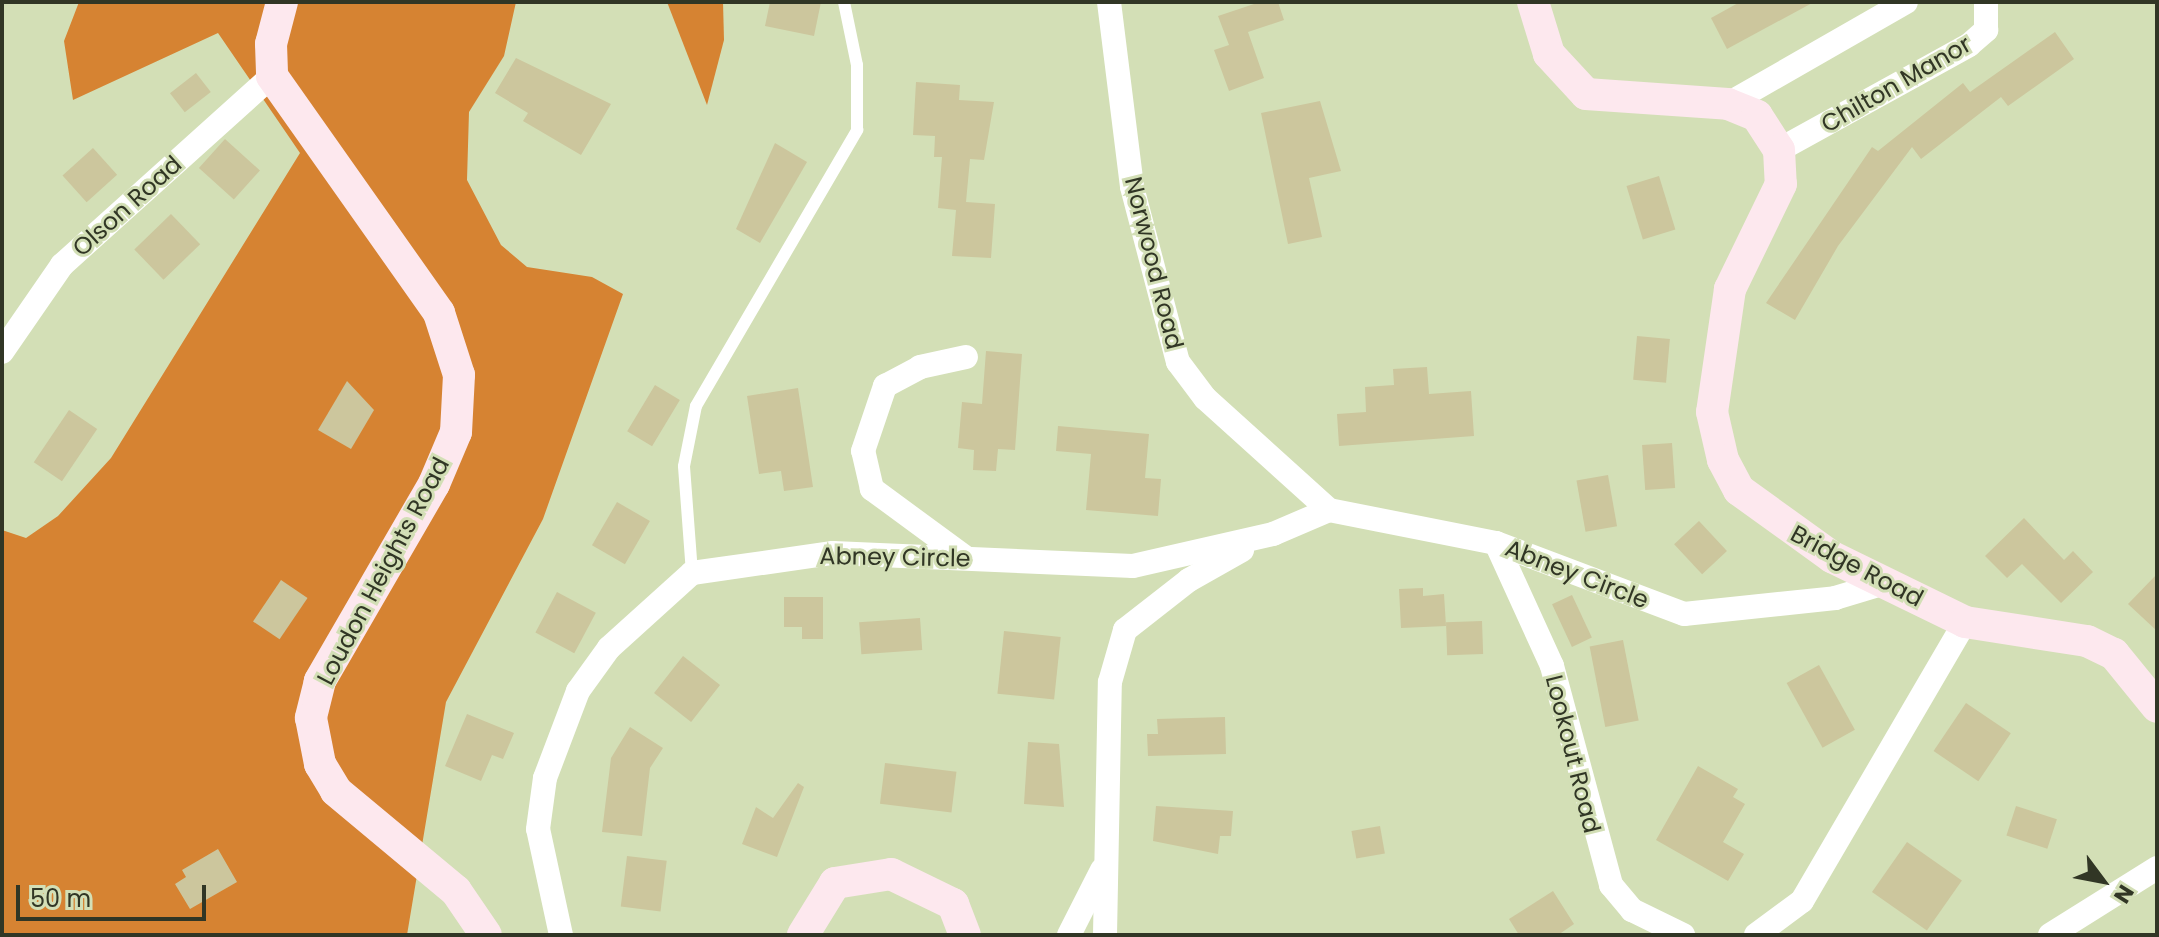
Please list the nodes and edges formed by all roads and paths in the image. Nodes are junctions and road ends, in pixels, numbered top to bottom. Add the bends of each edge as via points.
1 (282, 2) edge
2 (844, 2) edge
3 (1109, 2) edge
4 (1533, 2) edge
5 (1906, 2) edge
6 (1986, 2) edge
7 (272, 76) junction
8 (1728, 104) junction
9 (1779, 150) junction
10 (2, 352) edge
11 (966, 357) dead end
12 (1329, 510) junction
13 (1273, 534) junction
14 (1496, 543) junction
15 (966, 558) junction
16 (692, 573) junction
17 (1885, 583) junction
18 (1965, 622) junction
19 (2157, 707) edge
20 (1103, 867) junction
21 (2157, 868) edge
22 (486, 935) edge
23 (561, 935) edge
24 (803, 935) edge
25 (965, 935) edge
26 (1069, 935) edge
27 (1105, 935) edge
28 (1683, 935) edge
29 (1756, 935) edge
30 (2050, 935) edge

1 - 7 street via 271,44
2 - 16 lane via 857,65 857,130 696,406 684,466
3 - 12 street, Norwood Road via 1132,187 1178,362 1205,398
4 - 8 street via 1549,54 1586,94
5 - 8 street
6 - 9 street, Chilton Manor via 1986,30 1969,45
7 - 10 street, Olson Road via 62,265
7 - 22 street, Loudon Heights Road via 439,313 459,375 456,432 434,484 320,681 311,718 320,764 336,791 456,891
8 - 9 street via 1757,116
9 - 17 street, Bridge Road via 1781,184 1730,289 1712,412 1723,460 1739,490 1768,516
11 - 15 street via 920,367 885,386 863,451 872,489
12 - 13 street, Abney Circle
12 - 14 street, Abney Circle
13 - 15 street, Abney Circle via 1133,566
13 - 20 street, Abney Circle via 1189,580 1125,630 1110,682
14 - 17 street, Abney Circle via 1684,614 1835,598
14 - 28 street, Lookout Road via 1552,666 1611,885 1632,910
15 - 16 street, Abney Circle via 833,553
16 - 23 street via 609,648 578,691 545,778 538,829
17 - 18 street, Bridge Road
18 - 19 street, Bridge Road via 2087,641 2114,654
18 - 29 street via 1802,901
20 - 26 street
20 - 27 street, Abney Circle
21 - 30 street
24 - 25 street via 835,883 891,874 953,904

